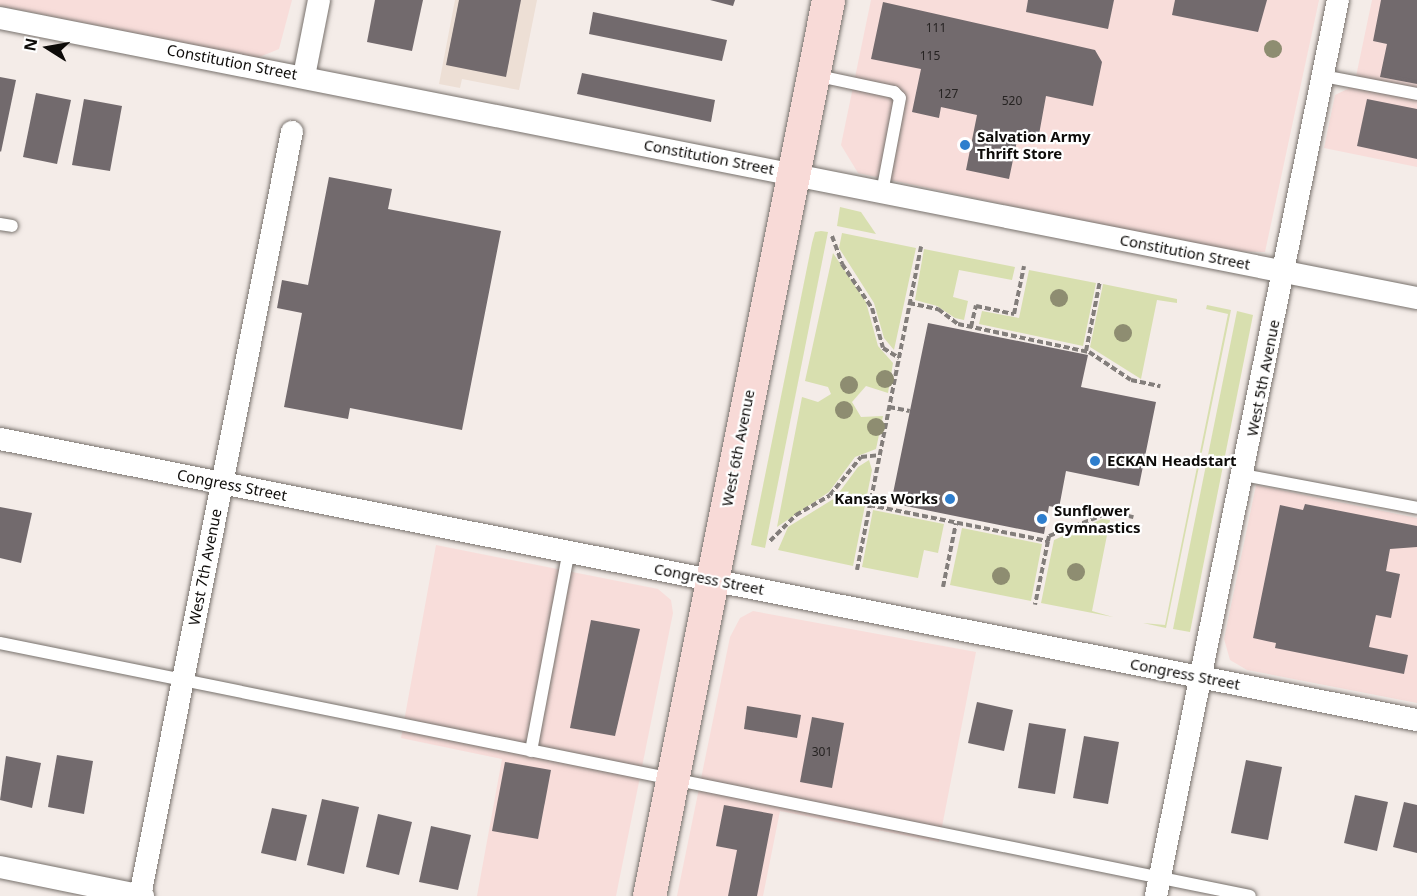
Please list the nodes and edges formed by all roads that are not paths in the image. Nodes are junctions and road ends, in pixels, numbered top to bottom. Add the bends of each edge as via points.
1 (319, 0) edge
2 (828, 0) edge
3 (1338, 0) edge
4 (0, 18) edge
5 (812, 75) junction
6 (304, 76) junction
7 (1323, 76) junction
8 (1417, 94) edge
9 (292, 132) dead end
10 (792, 173) junction
11 (882, 192) junction
12 (1284, 272) junction
13 (1417, 298) edge
14 (0, 439) edge
15 (1243, 475) junction
16 (222, 483) junction
17 (1417, 508) edge
18 (569, 550) junction
19 (713, 580) junction
20 (0, 643) edge
21 (1200, 678) junction
22 (183, 680) junction
23 (1417, 720) edge
24 (531, 751) junction
25 (672, 779) junction
26 (0, 867) edge
27 (1158, 887) edge
28 (141, 896) edge
29 (649, 896) edge
30 (1250, 896) edge

1 - 6 street
2 - 5 main road, West 6th Avenue
3 - 7 street, West 5th Avenue
4 - 6 street, Constitution Street
5 - 10 main road, West 6th Avenue
5 - 11 lane via 894,92 900,98
6 - 10 street, Constitution Street
7 - 8 lane
7 - 12 street, West 5th Avenue
9 - 16 street, West 7th Avenue
10 - 11 street, Constitution Street
10 - 19 main road, West 6th Avenue
11 - 12 street, Constitution Street
12 - 13 street, Constitution Street
12 - 15 street, West 5th Avenue
14 - 16 street, Congress Street
15 - 17 lane
15 - 21 street, West 5th Avenue
16 - 18 street, Congress Street
16 - 22 street, West 7th Avenue
18 - 19 street, Congress Street
18 - 24 lane
19 - 21 street, Congress Street
19 - 25 main road, West 6th Avenue
20 - 22 lane
21 - 23 street, Congress Street
21 - 27 street, West 5th Avenue
22 - 24 lane
22 - 28 street, West 7th Avenue
24 - 25 lane
25 - 27 lane
25 - 29 main road, West 6th Avenue
26 - 28 street
27 - 30 lane

